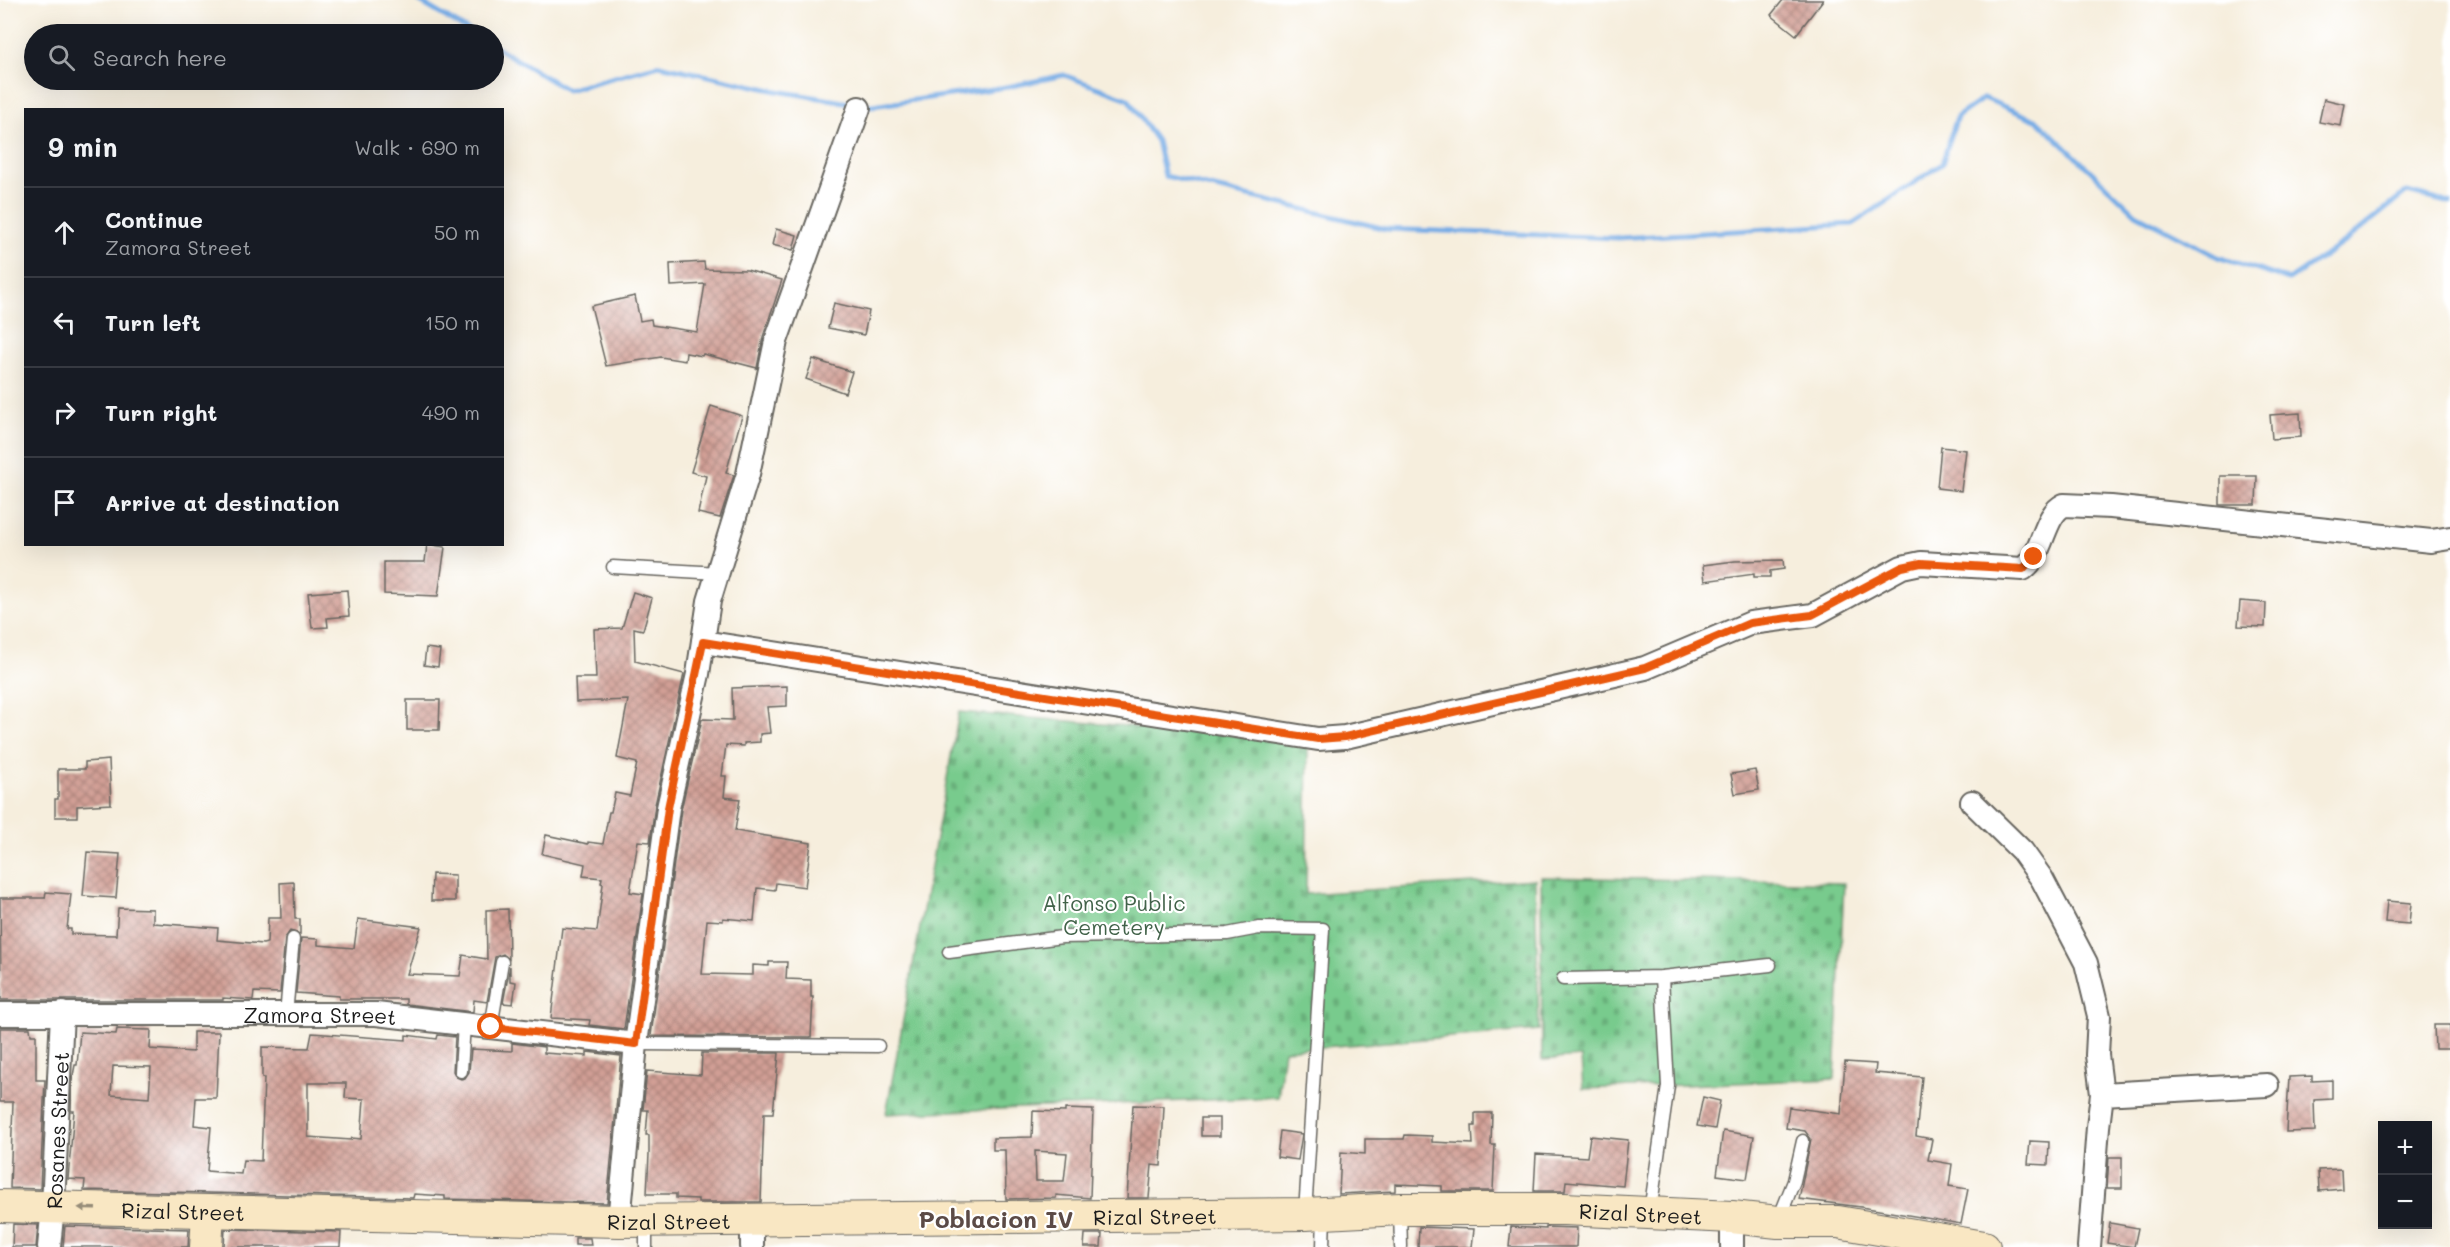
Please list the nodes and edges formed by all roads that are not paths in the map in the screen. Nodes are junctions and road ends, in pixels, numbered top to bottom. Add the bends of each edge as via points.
1 (859, 108) dead end
2 (2450, 538) edge
3 (614, 567) dead end
4 (719, 573) junction
5 (703, 642) junction
6 (1972, 802) dead end
7 (293, 939) dead end
8 (949, 952) dead end
9 (502, 962) dead end
10 (1770, 965) dead end
11 (1662, 977) junction
12 (1563, 980) dead end
13 (63, 1013) junction
14 (0, 1014) edge
15 (286, 1014) junction
16 (464, 1024) junction
17 (491, 1027) junction
18 (636, 1044) junction
19 (878, 1046) dead end
20 (462, 1071) dead end
21 (2267, 1085) dead end
22 (2103, 1094) junction
23 (1803, 1141) dead end
24 (0, 1206) edge
25 (53, 1207) junction
26 (1400, 1209) junction
27 (208, 1213) junction
28 (1314, 1214) junction
29 (1650, 1214) junction
30 (1778, 1222) junction
31 (637, 1229) edge
32 (1732, 1232) edge
33 (752, 1233) edge
34 (49, 1247) edge
35 (206, 1247) edge
36 (1323, 1247) edge
37 (1401, 1247) edge
38 (1984, 1247) edge
39 (2090, 1247) edge

1 - 4 street via 776,341 748,474
2 - 5 street via 2431,541 2064,505 2052,517 2034,557 2023,569 1921,563 1902,567 1812,615 1750,623 1645,668 1336,738 1318,739
3 - 4 lane
4 - 5 street via 709,601
5 - 18 street via 668,808
6 - 22 street via 2022,851 2042,879 2086,963 2098,1016 2097,1055
7 - 15 lane
8 - 28 lane via 1062,937 1323,929
9 - 17 lane
10 - 11 lane
11 - 12 lane
11 - 29 lane via 1668,1086
13 - 14 street, Zamora Street
13 - 15 street, Zamora Street
13 - 25 street, Rosanes Street
15 - 16 street, Zamora Street via 376,1014
16 - 17 street, Zamora Street
16 - 20 lane
17 - 18 street, Zamora Street
18 - 19 lane
18 - 31 street
21 - 22 street
22 - 39 street
23 - 30 lane via 1794,1181
24 - 25 street, Rizal Street
27 -> 25 street, Rizal Street
25 - 34 street, Rosanes Street
26 - 28 street, Rizal Street
26 - 29 street, Rizal Street via 1564,1209
26 - 37 lane
27 - 31 street, Rizal Street
27 - 35 street
28 - 33 street, Rizal Street
28 - 36 lane
29 - 32 street, Rizal Street
30 - 32 street, Rizal Street
30 - 38 street, Rizal Street via 1838,1222
31 - 33 street, Rizal Street

